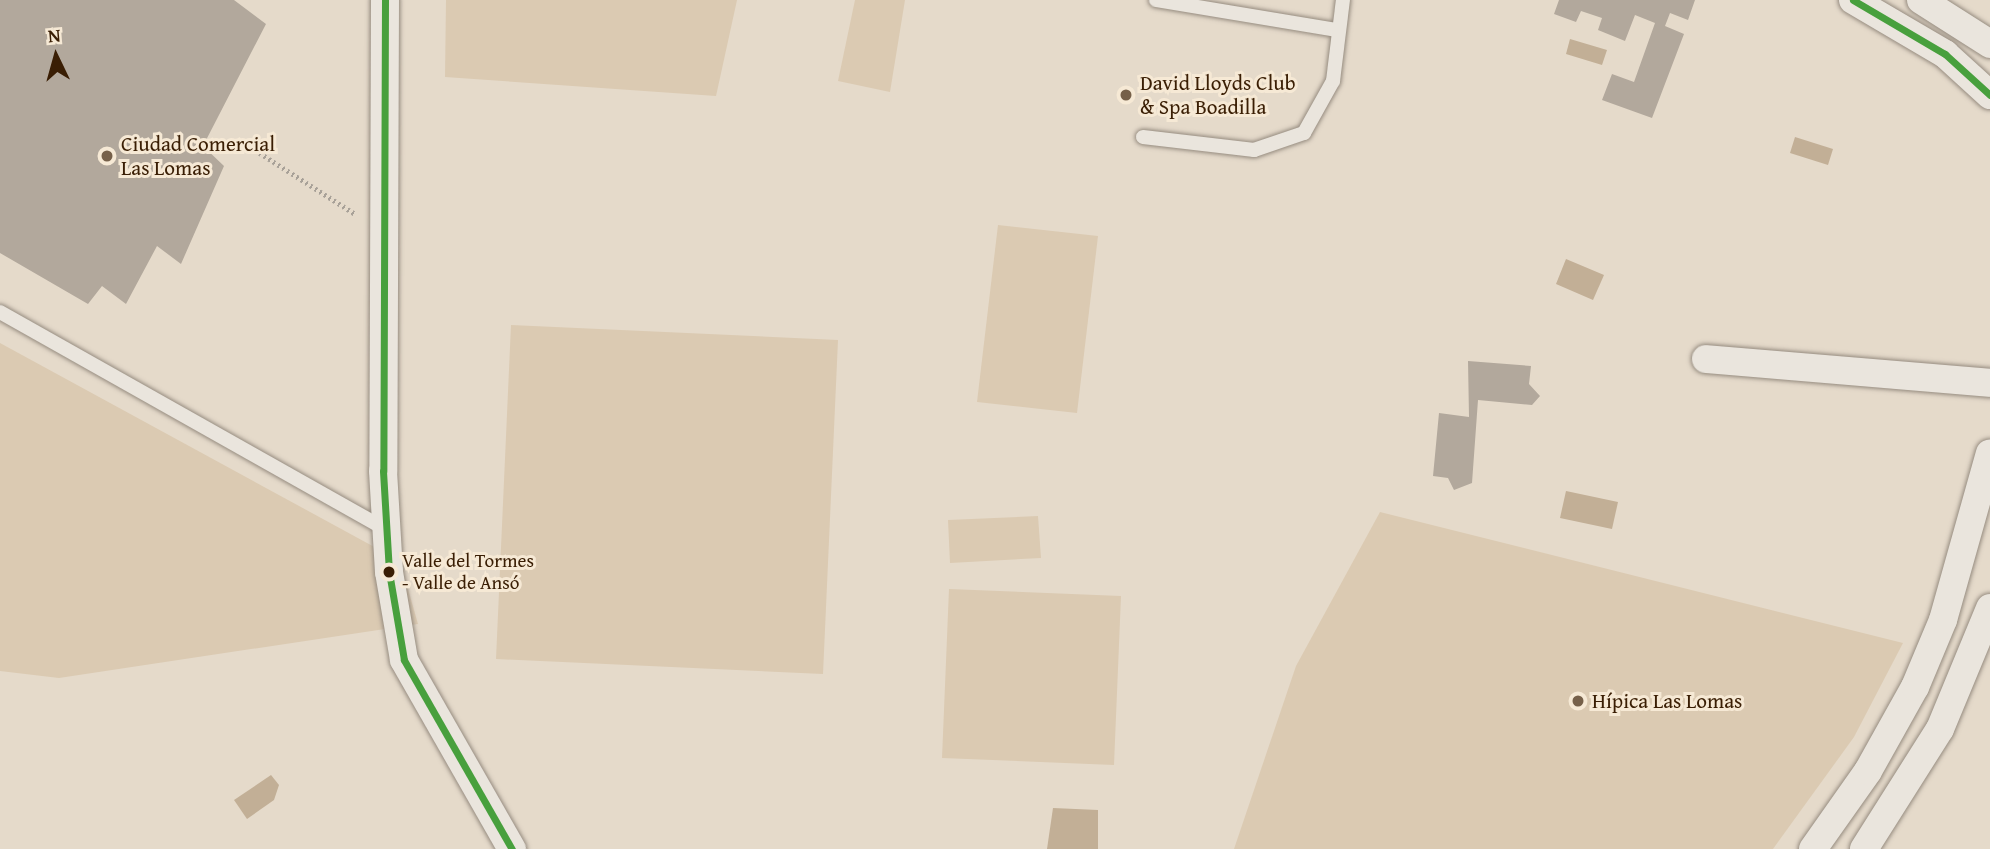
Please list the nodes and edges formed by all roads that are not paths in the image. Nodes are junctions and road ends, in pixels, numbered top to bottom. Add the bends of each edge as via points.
1 (385, 0) edge
2 (1156, 0) edge
3 (1343, 0) edge
4 (1853, 0) edge
5 (1921, 0) edge
6 (1337, 30) junction
7 (1990, 44) edge
8 (1990, 95) edge
9 (1143, 137) dead end
10 (0, 312) edge
11 (1706, 359) dead end
12 (1990, 383) edge
13 (1990, 453) edge
14 (384, 528) junction
15 (1990, 608) edge
16 (512, 849) edge
17 (1813, 849) edge
18 (1864, 849) edge

1 - 14 street
2 - 6 lane
3 - 6 lane
4 - 8 street via 1945,54
5 - 7 street
6 - 9 lane via 1332,81 1304,133 1254,150
10 - 14 lane
11 - 12 street
13 - 17 street via 1947,608 1915,687 1868,772
14 - 16 street via 404,660
15 - 18 street via 1940,729

